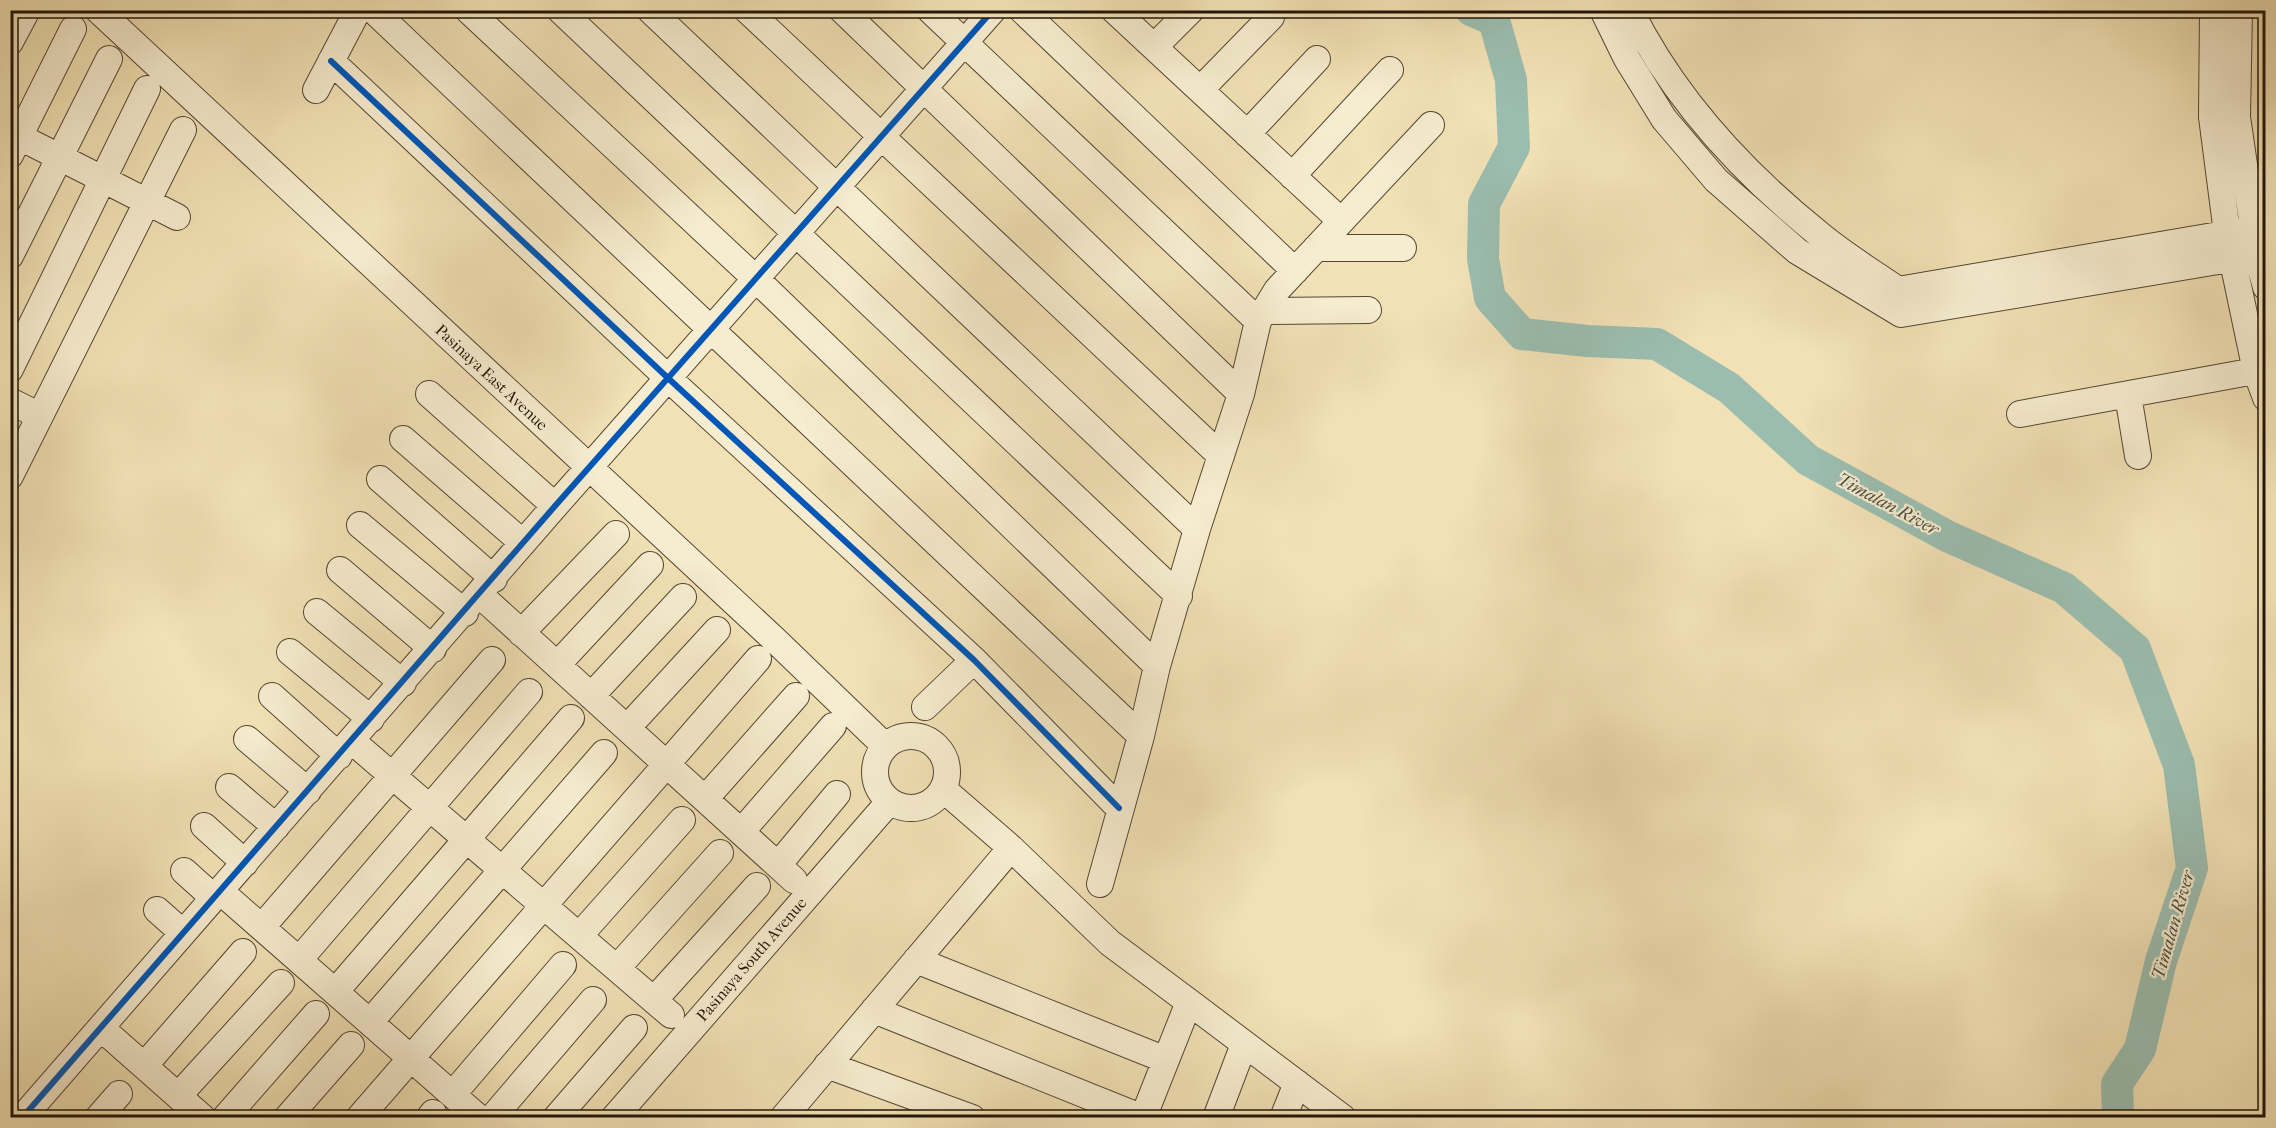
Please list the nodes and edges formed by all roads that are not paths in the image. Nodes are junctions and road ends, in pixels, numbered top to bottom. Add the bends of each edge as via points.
1 (27, 10) edge
2 (98, 10) edge
3 (358, 10) edge
4 (374, 10) edge
5 (468, 10) edge
6 (560, 10) edge
7 (650, 10) edge
8 (747, 10) edge
9 (842, 10) edge
10 (930, 10) edge
11 (993, 10) edge
12 (1022, 10) edge
13 (1114, 10) edge
14 (1191, 10) edge
15 (1603, 10) edge
16 (1630, 10) edge
17 (2213, 10) edge
18 (2239, 10) edge
19 (1271, 17) dead end
20 (73, 29) dead end
21 (10, 42) edge
22 (964, 42) junction
23 (1154, 47) junction
24 (110, 59) dead end
25 (1317, 59) dead end
26 (331, 61) junction
27 (1390, 70) dead end
28 (925, 87) junction
29 (147, 89) dead end
30 (316, 90) dead end
31 (1200, 90) junction
32 (1431, 125) dead end
33 (183, 130) dead end
34 (1247, 134) junction
35 (880, 138) junction
36 (14, 141) edge
37 (60, 157) junction
38 (1292, 176) junction
39 (103, 179) junction
40 (837, 186) junction
41 (147, 202) junction
42 (177, 217) dead end
43 (1341, 221) junction
44 (2260, 228) edge
45 (797, 233) junction
46 (2230, 246) junction
47 (1316, 248) junction
48 (1403, 248) dead end
49 (2261, 253) edge
50 (10, 256) edge
51 (1294, 271) junction
52 (756, 279) junction
53 (2265, 287) edge
54 (1368, 310) dead end
55 (1261, 316) junction
56 (712, 329) junction
57 (10, 369) edge
58 (2261, 370) edge
59 (669, 379) junction
60 (429, 394) dead end
61 (1241, 394) junction
62 (2128, 395) junction
63 (2265, 398) edge
64 (10, 401) edge
65 (2020, 414) dead end
66 (40, 416) junction
67 (403, 439) dead end
68 (1221, 456) junction
69 (2139, 456) dead end
70 (591, 468) junction
71 (10, 476) edge
72 (380, 479) dead end
73 (555, 506) junction
74 (360, 525) dead end
75 (1197, 529) junction
76 (616, 534) dead end
77 (524, 543) junction
78 (650, 566) dead end
79 (340, 570) dead end
80 (479, 595) junction
81 (1179, 596) junction
82 (683, 597) dead end
83 (317, 612) dead end
84 (717, 630) dead end
85 (521, 633) junction
86 (433, 649) junction
87 (290, 652) dead end
88 (758, 659) dead end
89 (492, 660) dead end
90 (974, 660) junction
91 (557, 665) junction
92 (1157, 666) junction
93 (403, 683) junction
94 (529, 692) dead end
95 (272, 696) dead end
96 (591, 696) junction
97 (796, 696) dead end
98 (926, 707) dead end
99 (571, 718) dead end
100 (371, 719) junction
101 (833, 726) dead end
102 (627, 728) junction
103 (1141, 736) junction
104 (247, 739) dead end
105 (885, 746) junction
106 (346, 748) junction
107 (604, 753) dead end
108 (667, 764) junction
109 (394, 776) junction
110 (229, 787) dead end
111 (943, 789) junction
112 (308, 791) junction
113 (837, 795) dead end
114 (705, 799) junction
115 (889, 802) junction
116 (430, 808) junction
117 (1119, 808) junction
118 (682, 820) dead end
119 (204, 826) dead end
120 (276, 828) junction
121 (741, 832) junction
122 (467, 839) junction
123 (1011, 848) junction
124 (720, 853) dead end
125 (245, 863) junction
126 (502, 870) junction
127 (184, 871) dead end
128 (1100, 884) dead end
129 (757, 886) dead end
130 (217, 895) junction
131 (543, 905) junction
132 (157, 910) dead end
133 (262, 927) junction
134 (183, 933) junction
135 (579, 936) junction
136 (243, 952) dead end
137 (299, 960) junction
138 (916, 960) junction
139 (562, 965) dead end
140 (617, 968) junction
141 (281, 983) dead end
142 (335, 992) junction
143 (593, 1000) dead end
144 (1189, 1002) junction
145 (874, 1010) junction
146 (316, 1014) dead end
147 (370, 1022) junction
148 (100, 1028) junction
149 (634, 1028) dead end
150 (1244, 1044) junction
151 (351, 1045) dead end
152 (411, 1058) junction
153 (1166, 1060) junction
154 (827, 1065) junction
155 (144, 1066) junction
156 (1297, 1083) junction
157 (119, 1094) dead end
158 (453, 1094) junction
159 (178, 1096) junction
160 (788, 1116) edge
161 (22, 1118) edge
162 (98, 1118) edge
163 (202, 1118) edge
164 (225, 1118) edge
165 (287, 1118) edge
166 (358, 1118) edge
167 (479, 1118) edge
168 (492, 1118) edge
169 (556, 1118) edge
170 (614, 1118) edge
171 (972, 1118) edge
172 (1143, 1118) edge
173 (1216, 1118) edge
174 (1283, 1118) edge
175 (1343, 1118) edge

1 - 21 street
2 - 70 street, Pasinaya East Avenue
3 - 26 street
4 - 56 street
5 - 52 street
6 - 45 street
7 - 40 street
8 - 35 street
9 - 28 street
10 - 22 street
11 - 22 street
12 - 51 street
13 - 23 street
14 - 23 street
15 - 46 street via 1664,119 1716,180 1797,251 1901,314
16 - 46 street via 1651,53 1748,172 1821,236 1898,290
17 - 46 street via 2212,117
18 - 44 street via 2237,117
19 - 31 street
20 - 36 street
22 - 28 street
22 - 55 street
23 - 31 street
24 - 37 street
25 - 34 street
26 - 30 street
26 - 59 street
27 - 38 street
28 - 35 street
28 - 61 street
29 - 39 street
31 - 34 street
32 - 43 street
33 - 41 street
34 - 38 street
35 - 40 street
35 - 68 street
36 - 37 street
37 - 39 street
37 - 50 street
38 - 43 street
39 - 41 street
39 - 57 street
40 - 45 street
40 - 75 street
41 - 42 street
41 - 66 street
43 - 47 street
44 - 46 street
44 - 49 street
45 - 52 street
45 - 81 street
46 - 49 street
46 - 58 street
47 - 48 street
47 - 51 street
49 - 53 street
51 - 55 street
52 - 56 street
52 - 92 street
54 - 55 street
55 - 61 street
56 - 59 street
56 - 103 street
58 - 62 street
58 - 63 street
59 - 70 street
59 - 90 street
60 - 73 street
61 - 68 street
62 - 65 street
62 - 69 street
64 - 66 street
66 - 71 street
67 - 77 street
68 - 75 street
70 - 73 street
70 - 105 street, Pasinaya East Avenue
72 - 80 street
73 - 77 street
74 - 80 street
75 - 81 street
76 - 85 street
77 - 80 street
78 - 91 street
79 - 86 street
80 - 85 street
80 - 86 street
81 - 92 street
82 - 96 street
83 - 93 street
84 - 102 street
85 - 91 street
86 - 93 street
87 - 100 street
88 - 108 street
89 - 109 street
90 - 98 street
90 - 117 street
91 - 96 street
92 - 103 street
93 - 100 street
94 - 116 street
95 - 106 street
96 - 102 street
97 - 114 street
99 - 122 street
100 - 106 street
101 - 121 street
102 - 108 street
103 - 117 street
104 - 112 street
105 - 111 street via 906,736 922,738 937,747 946,763
105 - 115 street via 876,761 874,778
106 - 109 street
106 - 112 street
107 - 126 street
108 - 114 street
108 - 131 street
109 - 116 street
109 - 133 street
110 - 120 street
111 - 115 street via 922,807 904,808
111 - 123 street
112 - 120 street
113 - 121 street via 786,872
114 - 121 street
115 - 170 street, Pasinaya South Avenue
116 - 122 street
116 - 137 street
117 - 128 street
118 - 135 street
119 - 125 street
120 - 125 street
122 - 126 street
122 - 142 street
123 - 138 street
123 - 144 street via 1110,943
124 - 140 street
125 - 130 street
126 - 131 street
126 - 147 street
127 - 130 street
129 - 140 street via 662,1007
130 - 133 street
130 - 134 street
131 - 135 street
131 - 152 street
132 - 134 street
133 - 137 street
134 - 148 street
135 - 140 street
136 - 155 street
137 - 142 street
138 - 145 street
138 - 153 street
139 - 158 street
141 - 159 street
142 - 147 street
143 - 168 street
144 - 150 street
144 - 153 street
145 - 154 street
145 - 172 street
146 - 164 street
147 - 152 street
148 - 155 street
148 - 161 street
149 - 169 street
150 - 156 street
150 - 173 street
151 - 165 street
152 - 158 street
152 - 166 street
153 - 172 street
154 - 160 street
154 - 171 street
155 - 159 street
156 - 174 street
156 - 175 street
157 - 162 street
158 - 167 street
159 - 163 street

